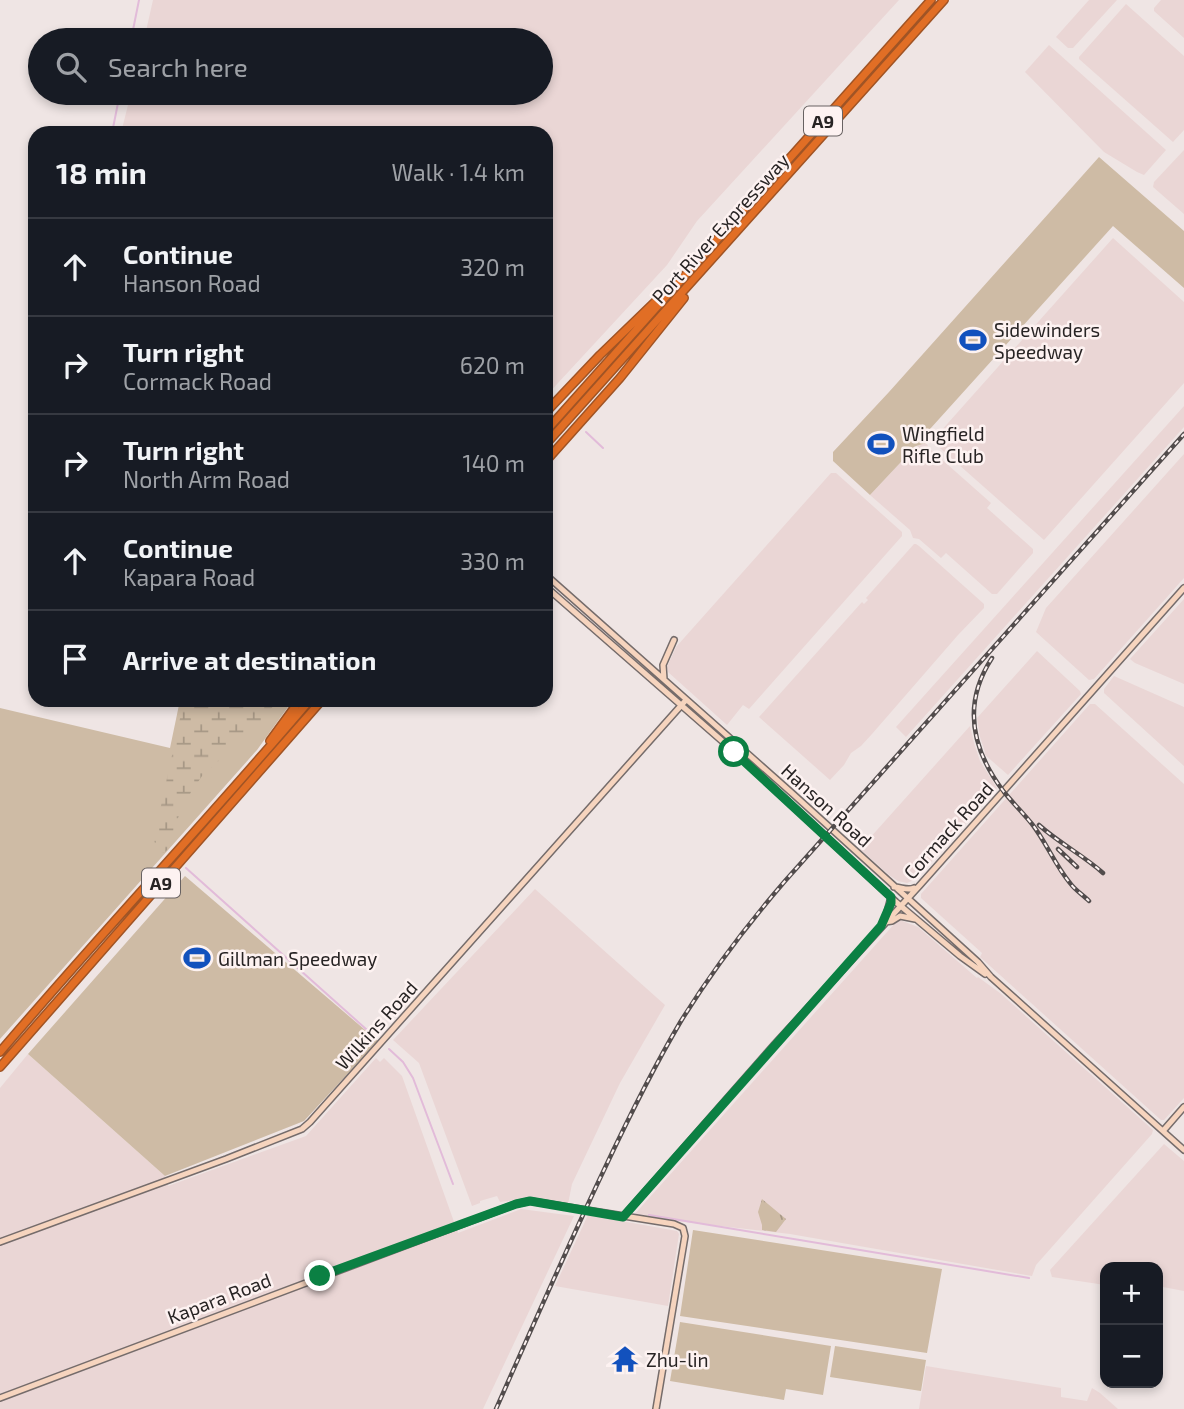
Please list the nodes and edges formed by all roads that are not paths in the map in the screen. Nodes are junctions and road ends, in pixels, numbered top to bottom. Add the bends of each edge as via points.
1 (930, 0) edge
2 (944, 0) edge
3 (716, 241) junction
4 (719, 253) junction
5 (553, 405) edge
6 (553, 423) edge
7 (553, 436) edge
8 (553, 453) edge
9 (553, 581) edge
10 (1184, 589) edge
11 (553, 593) edge
12 (674, 640) dead end
13 (664, 680) junction
14 (686, 700) junction
15 (680, 706) junction
16 (295, 707) edge
17 (304, 707) edge
18 (316, 707) edge
19 (248, 774) junction
20 (798, 810) junction
21 (811, 812) junction
22 (920, 885) junction
23 (894, 887) junction
24 (891, 897) junction
25 (907, 898) junction
26 (901, 905) junction
27 (918, 909) junction
28 (918, 920) junction
29 (883, 924) junction
30 (991, 977) junction
31 (0, 1052) edge
32 (0, 1067) edge
33 (1184, 1107) edge
34 (1163, 1131) junction
35 (1184, 1150) edge
36 (623, 1217) junction
37 (0, 1242) edge
38 (0, 1398) edge
39 (657, 1408) edge

1 - 3 highway, Port River Expressway / A9
2 - 4 highway, Port River Expressway / A9
3 - 5 highway
3 - 6 highway, Port River Expressway / A9
4 - 7 highway, Port River Expressway / A9
4 - 8 highway via 620,378
9 - 13 street, Hanson Road
10 - 22 street, Cormack Road
11 - 15 street, Hanson Road
12 - 13 street via 663,666
13 - 14 street, Hanson Road
14 - 15 street, Wilkins Road
14 - 21 street, Hanson Road
15 - 20 street, Hanson Road
15 - 37 street, Wilkins Road via 302,1129
16 - 19 highway
17 - 19 highway, A9
18 - 32 highway, A9
19 - 31 highway, A9
20 - 21 street
20 - 24 street, Hanson Road
21 - 23 street, Hanson Road
22 - 23 street via 910,890
22 - 25 street, Cormack Road
22 - 27 street via 913,900
23 - 25 street, Hanson Road
24 - 26 street, Hanson Road
24 - 29 street
25 - 26 street, Cormack Road
25 - 27 street, Hanson Road
26 - 28 street, Hanson Road
26 - 29 street, Cormack Road
27 - 30 street, Hanson Road
28 - 29 street via 900,916
28 - 30 street, Hanson Road
29 - 36 street, Cormack Road
30 - 34 street, Hanson Road
33 - 34 street
34 - 35 street, Hanson Road
36 - 38 street, Kapara Road via 530,1201 516,1204
36 - 39 street via 678,1225 685,1232

